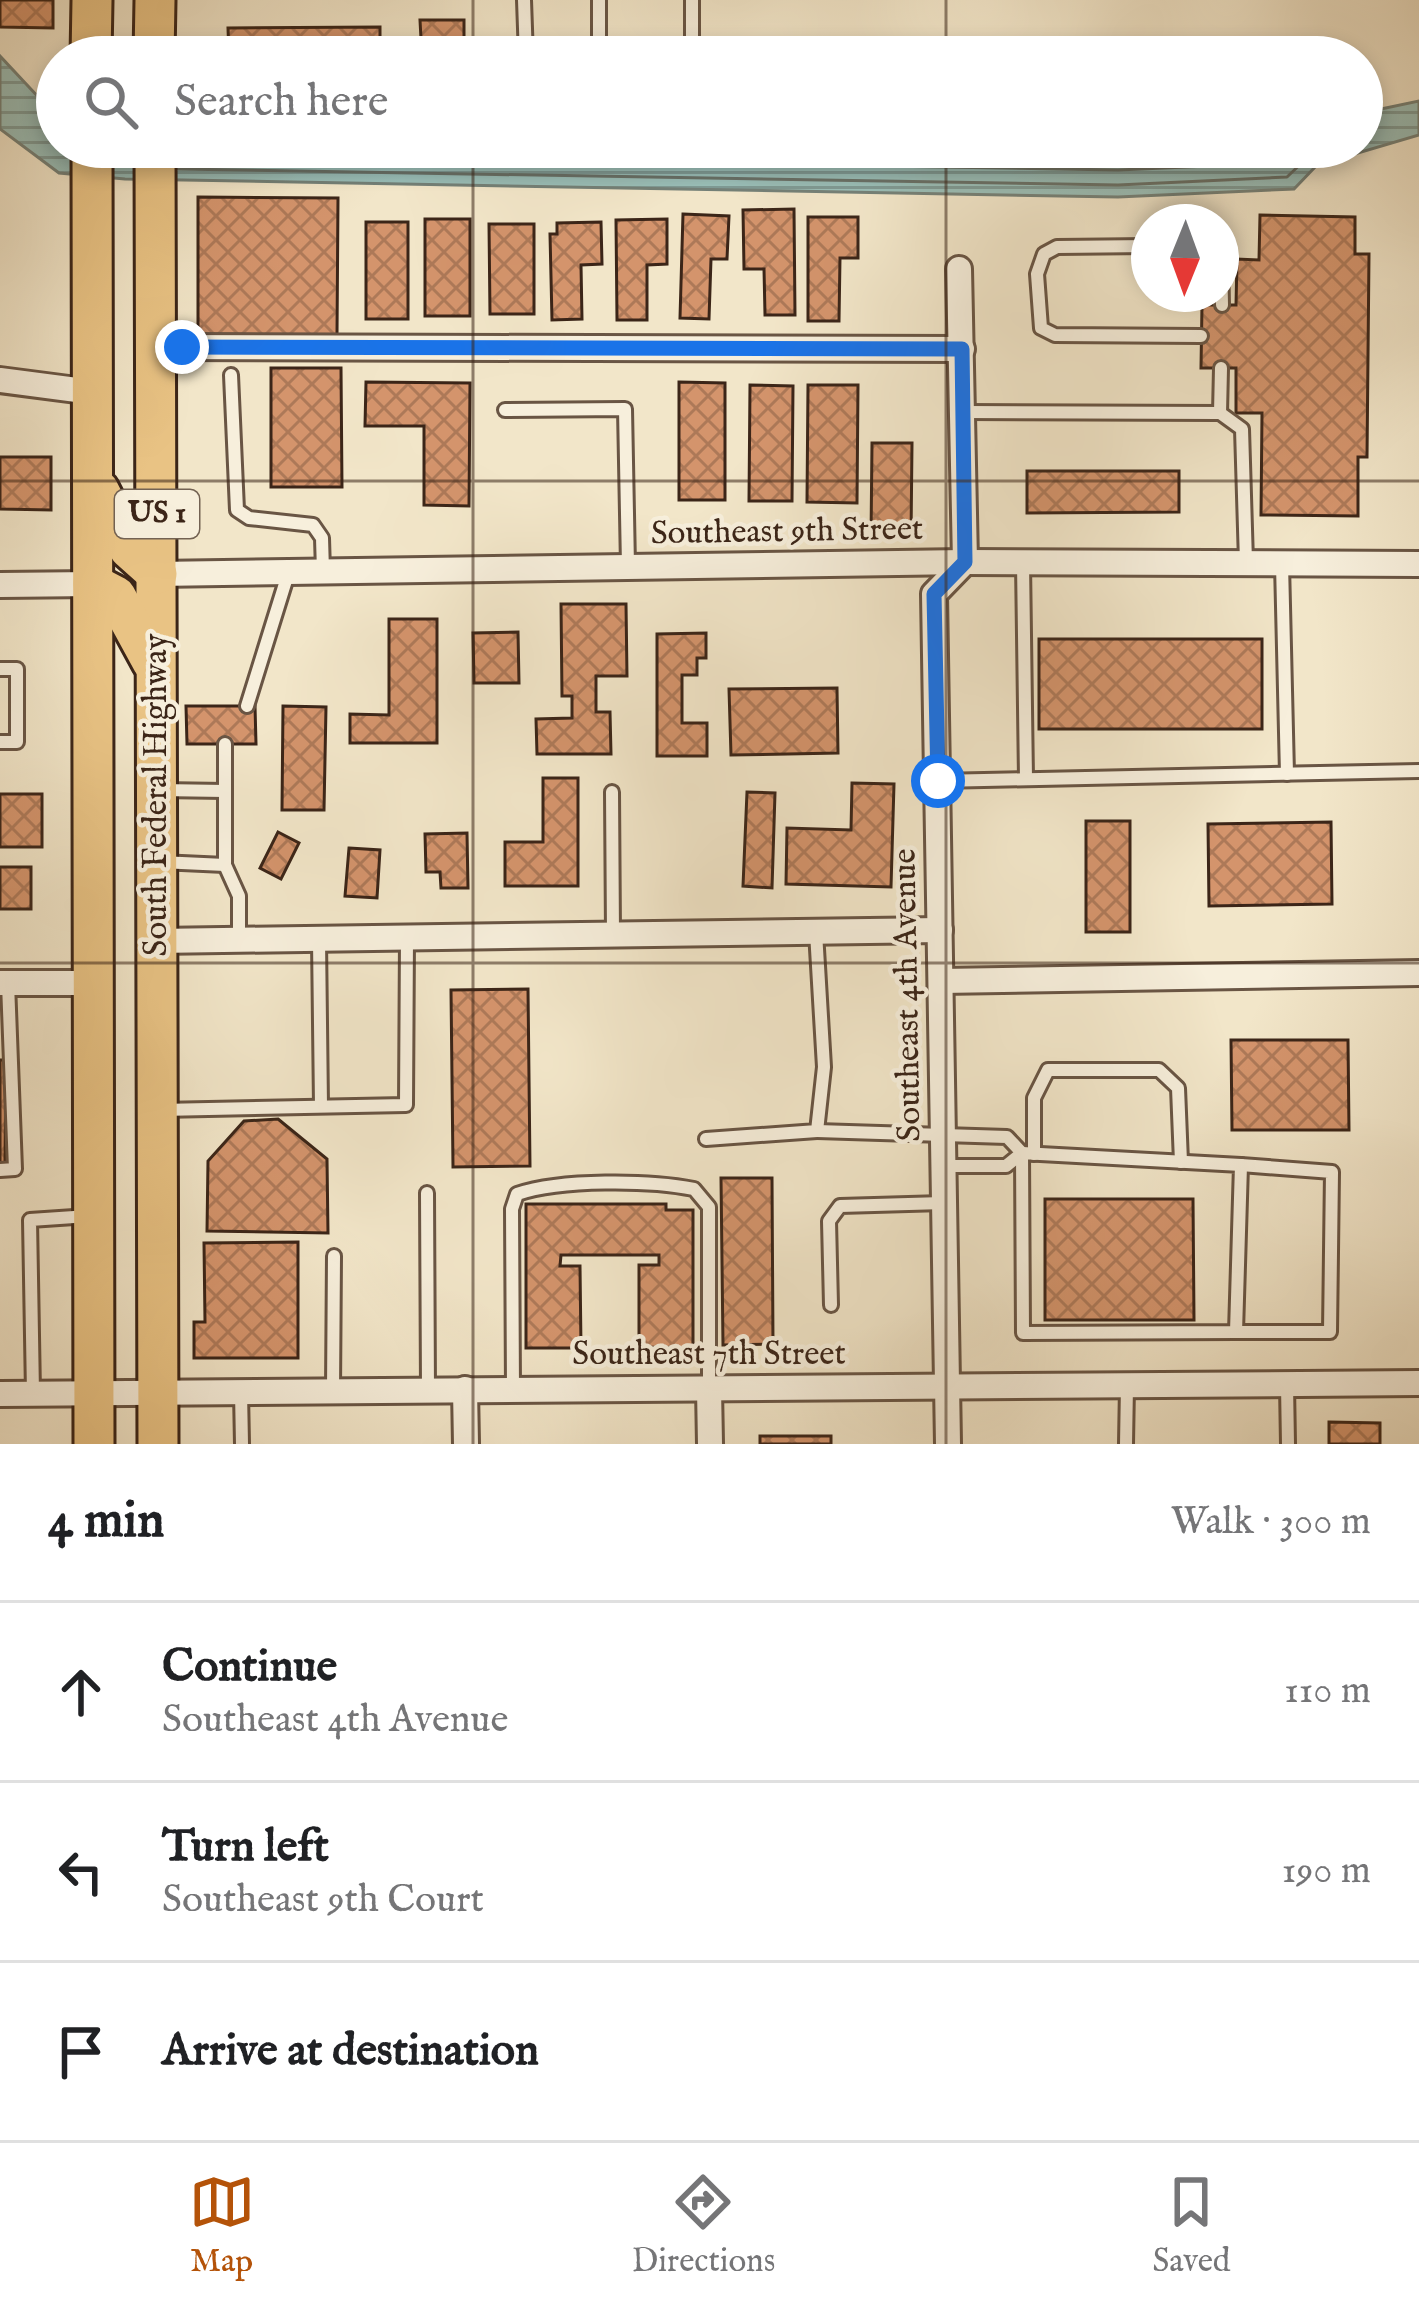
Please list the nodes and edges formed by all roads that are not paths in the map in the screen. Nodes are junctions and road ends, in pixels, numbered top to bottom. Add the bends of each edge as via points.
1 (92, 0) edge
2 (155, 0) edge
3 (524, 0) edge
4 (599, 0) edge
5 (692, 0) edge
6 (91, 36) edge
7 (154, 36) edge
8 (525, 36) edge
9 (598, 36) edge
10 (692, 36) edge
11 (92, 168) edge
12 (154, 168) edge
13 (1131, 246) edge
14 (958, 269) dead end
15 (1201, 336) dead end
16 (156, 347) junction
17 (962, 349) junction
18 (1221, 368) dead end
19 (231, 375) dead end
20 (0, 380) edge
21 (92, 392) junction
22 (505, 410) dead end
23 (964, 412) junction
24 (1220, 413) junction
25 (92, 474) junction
26 (965, 562) junction
27 (1023, 563) junction
28 (1246, 564) junction
29 (1282, 564) junction
30 (1419, 564) edge
31 (628, 568) junction
32 (289, 572) junction
33 (323, 572) junction
34 (157, 574) junction
35 (93, 584) junction
36 (0, 585) edge
37 (0, 669) edge
38 (156, 673) junction
39 (247, 706) dead end
40 (0, 742) edge
41 (225, 744) dead end
42 (1419, 771) edge
43 (1287, 774) junction
44 (1026, 779) junction
45 (938, 781) junction
46 (157, 790) junction
47 (225, 790) junction
48 (612, 792) dead end
49 (157, 862) junction
50 (225, 865) junction
51 (940, 931) junction
52 (816, 932) junction
53 (613, 935) junction
54 (407, 938) junction
55 (319, 939) junction
56 (239, 940) junction
57 (157, 941) junction
58 (1419, 973) edge
59 (941, 982) junction
60 (4, 983) edge
61 (92, 983) junction
62 (321, 1106) junction
63 (157, 1111) junction
64 (817, 1131) junction
65 (944, 1134) junction
66 (706, 1139) dead end
67 (1028, 1153) junction
68 (1181, 1162) junction
69 (1241, 1165) junction
70 (944, 1166) junction
71 (0, 1170) edge
72 (427, 1193) dead end
73 (944, 1203) junction
74 (93, 1216) junction
75 (334, 1256) dead end
76 (831, 1305) dead end
77 (1236, 1332) junction
78 (1419, 1383) edge
79 (1287, 1384) junction
80 (1126, 1385) junction
81 (947, 1386) junction
82 (709, 1388) junction
83 (465, 1389) junction
84 (513, 1389) junction
85 (428, 1390) junction
86 (333, 1391) junction
87 (158, 1393) junction
88 (242, 1393) junction
89 (0, 1394) edge
90 (33, 1394) junction
91 (94, 1394) junction
92 (94, 1444) edge
93 (158, 1444) edge
94 (242, 1444) edge
95 (466, 1444) edge
96 (710, 1444) edge
97 (948, 1444) edge
98 (1126, 1444) edge
99 (1288, 1444) edge

1 - 6 main road
2 - 7 main road
3 - 8 lane
4 - 9 lane
5 - 10 lane
11 - 21 main road, US 1
12 - 16 main road, South Federal Highway / US 1
13 - 15 lane via 1044,254 1037,274 1041,328 1055,335
14 - 17 street
16 - 17 street
16 - 34 main road, South Federal Highway / US 1
17 - 23 street
18 - 24 lane
19 - 33 lane via 237,510 313,525 322,538
20 - 21 street
21 - 25 main road, US 1
22 - 31 lane via 625,409
23 - 24 lane
23 - 26 street
24 - 28 lane via 1243,429
25 - 34 main road via 115,528
25 - 35 main road, South Federal Highway / US 1
26 - 27 street, Southeast 9th Street
26 - 31 street, Southeast 9th Street
26 - 45 street, Southeast 4th Avenue via 934,594
27 - 28 street, Southeast 9th Street
27 - 44 lane
28 - 29 street, Southeast 9th Street
29 - 30 street, Southeast 9th Street
29 - 43 lane
31 - 33 street, Southeast 9th Street
32 - 33 street, Southeast 9th Street
32 - 34 street, Southeast 9th Street
32 - 39 lane
34 - 38 main road, South Federal Highway / US 1
35 - 36 street
35 - 38 main road via 126,610
35 - 61 main road, South Federal Highway / US 1
37 - 40 lane via 17,669 17,742
38 - 46 main road, South Federal Highway / US 1
41 - 47 lane
42 - 43 lane
43 - 44 lane
44 - 45 lane
45 - 51 street, Southeast 4th Avenue
46 - 47 lane
46 - 49 main road, South Federal Highway / US 1
47 - 50 lane
48 - 53 lane
49 - 50 lane
49 - 57 main road, South Federal Highway / US 1
50 - 56 lane via 239,896
51 - 52 street
51 - 59 street, Southeast 4th Avenue
52 - 53 street
52 - 64 lane via 824,1067
53 - 54 street
54 - 55 street
54 - 62 lane via 406,1105
55 - 56 street
55 - 62 lane
56 - 57 street
57 - 63 main road, South Federal Highway / US 1
58 - 59 street
59 - 65 street, Southeast 4th Avenue
60 - 61 street
60 - 71 lane via 15,1169
61 - 74 main road, South Federal Highway / US 1
62 - 63 lane
63 - 87 main road, South Federal Highway / US 1
64 - 65 lane
64 - 66 lane
65 - 67 lane via 1007,1137
65 - 70 street, Southeast 4th Avenue
67 - 68 lane
67 - 68 lane via 1034,1098 1048,1070 1159,1070 1178,1088
67 - 70 lane via 1006,1166
67 - 77 lane via 1023,1333
68 - 69 lane
69 - 77 lane
69 - 77 lane via 1332,1172 1330,1332
70 - 73 street, Southeast 4th Avenue
72 - 85 lane
73 - 76 lane via 840,1206 829,1222
73 - 81 street, Southeast 4th Avenue
74 - 90 lane via 30,1220
74 - 91 main road, South Federal Highway / US 1
75 - 86 lane
78 - 79 street, Southeast 7th Street
79 - 80 street, Southeast 7th Street
79 - 99 lane
80 - 81 street, Southeast 7th Street
80 - 98 lane
81 - 82 street, Southeast 7th Street
81 - 97 street, Southeast 4th Avenue
82 - 84 street, Southeast 7th Street
82 - 84 lane via 709,1207 694,1189 653,1185 517,1194
82 - 96 street
83 - 84 street, Southeast 7th Street
83 - 85 street, Southeast 7th Street
83 - 95 street
85 - 86 street, Southeast 7th Street
86 - 88 street, Southeast 7th Street
87 - 88 street, Southeast 7th Street
87 - 91 street, Southeast 7th Street
87 - 93 main road, South Federal Highway / US 1
88 - 94 lane
89 - 90 street, Southeast 7th Street
90 - 91 street, Southeast 7th Street
91 - 92 main road, South Federal Highway / US 1

